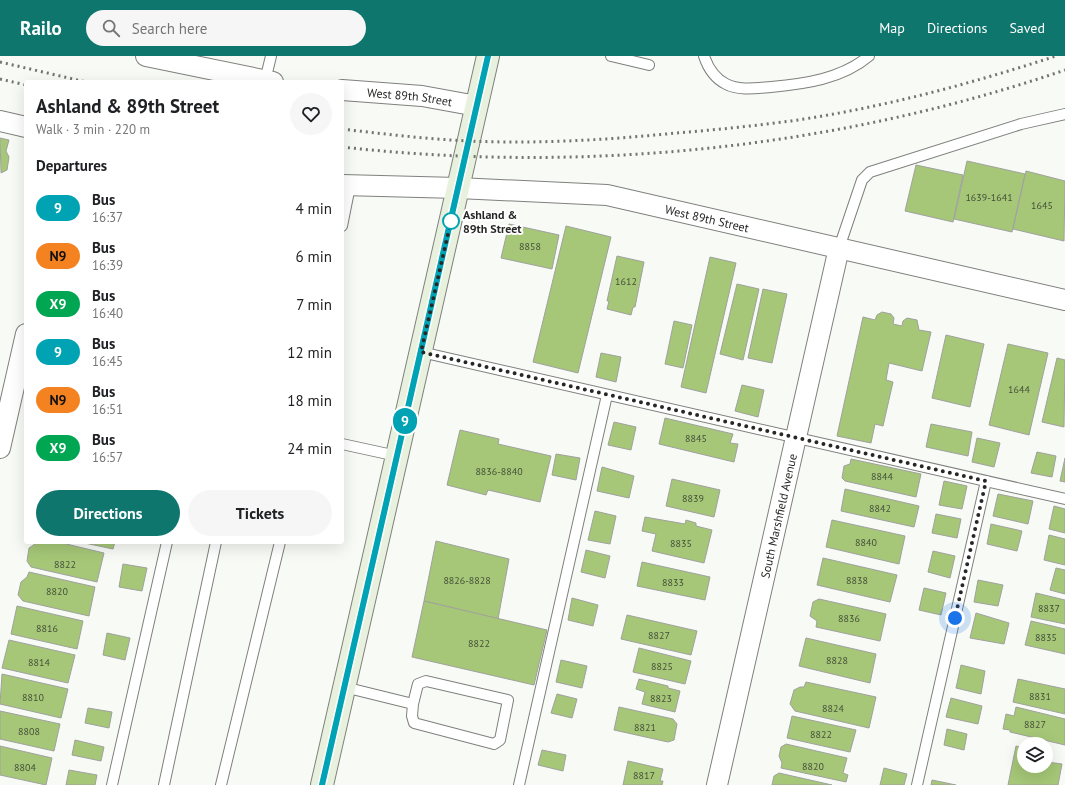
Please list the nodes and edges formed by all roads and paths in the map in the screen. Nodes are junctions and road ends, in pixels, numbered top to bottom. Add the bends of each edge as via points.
1 (146, 56) edge
2 (271, 56) edge
3 (488, 56) edge
4 (612, 56) edge
5 (704, 56) edge
6 (869, 56) edge
7 (649, 65) dead end
8 (264, 80) edge
9 (269, 80) edge
10 (344, 90) edge
11 (477, 106) junction
12 (1065, 114) edge
13 (0, 121) edge
14 (24, 127) edge
15 (346, 185) edge
16 (458, 188) junction
17 (344, 206) edge
18 (839, 248) junction
19 (1065, 300) edge
20 (24, 343) edge
21 (421, 352) junction
22 (607, 395) junction
23 (796, 438) junction
24 (344, 444) edge
25 (0, 448) edge
26 (397, 456) junction
27 (986, 481) junction
28 (1065, 499) edge
29 (167, 544) edge
30 (216, 544) edge
31 (280, 544) edge
32 (344, 687) junction
33 (413, 704) junction
34 (112, 785) edge
35 (164, 785) edge
36 (221, 785) edge
37 (322, 785) edge
38 (518, 785) edge
39 (717, 785) edge
40 (917, 785) edge

1 - 8 street
2 - 9 lane
3 - 11 main road
4 - 7 lane
5 - 6 lane via 712,75 727,84 756,88 804,84 836,75
10 - 11 street, West 89th Street via 422,96
11 - 16 main road
12 - 18 lane via 1021,124 870,172 862,180
13 - 14 street
15 - 16 street, West 89th Street
15 - 17 lane
16 - 18 street, West 89th Street via 606,195
16 - 21 main road
18 - 19 street, West 89th Street
18 - 23 street, South Marshfield Avenue
20 - 25 street
21 - 22 lane
21 - 26 main road
22 - 23 lane
22 - 38 lane
23 - 27 lane
23 - 39 street, South Marshfield Avenue
24 - 26 lane
26 - 32 main road
27 - 28 lane
27 - 40 lane
29 - 34 lane
30 - 35 lane
31 - 36 lane
32 - 33 lane
32 - 37 main road
33 - 33 lane via 414,723 494,744 500,740 508,700 426,680 418,684

